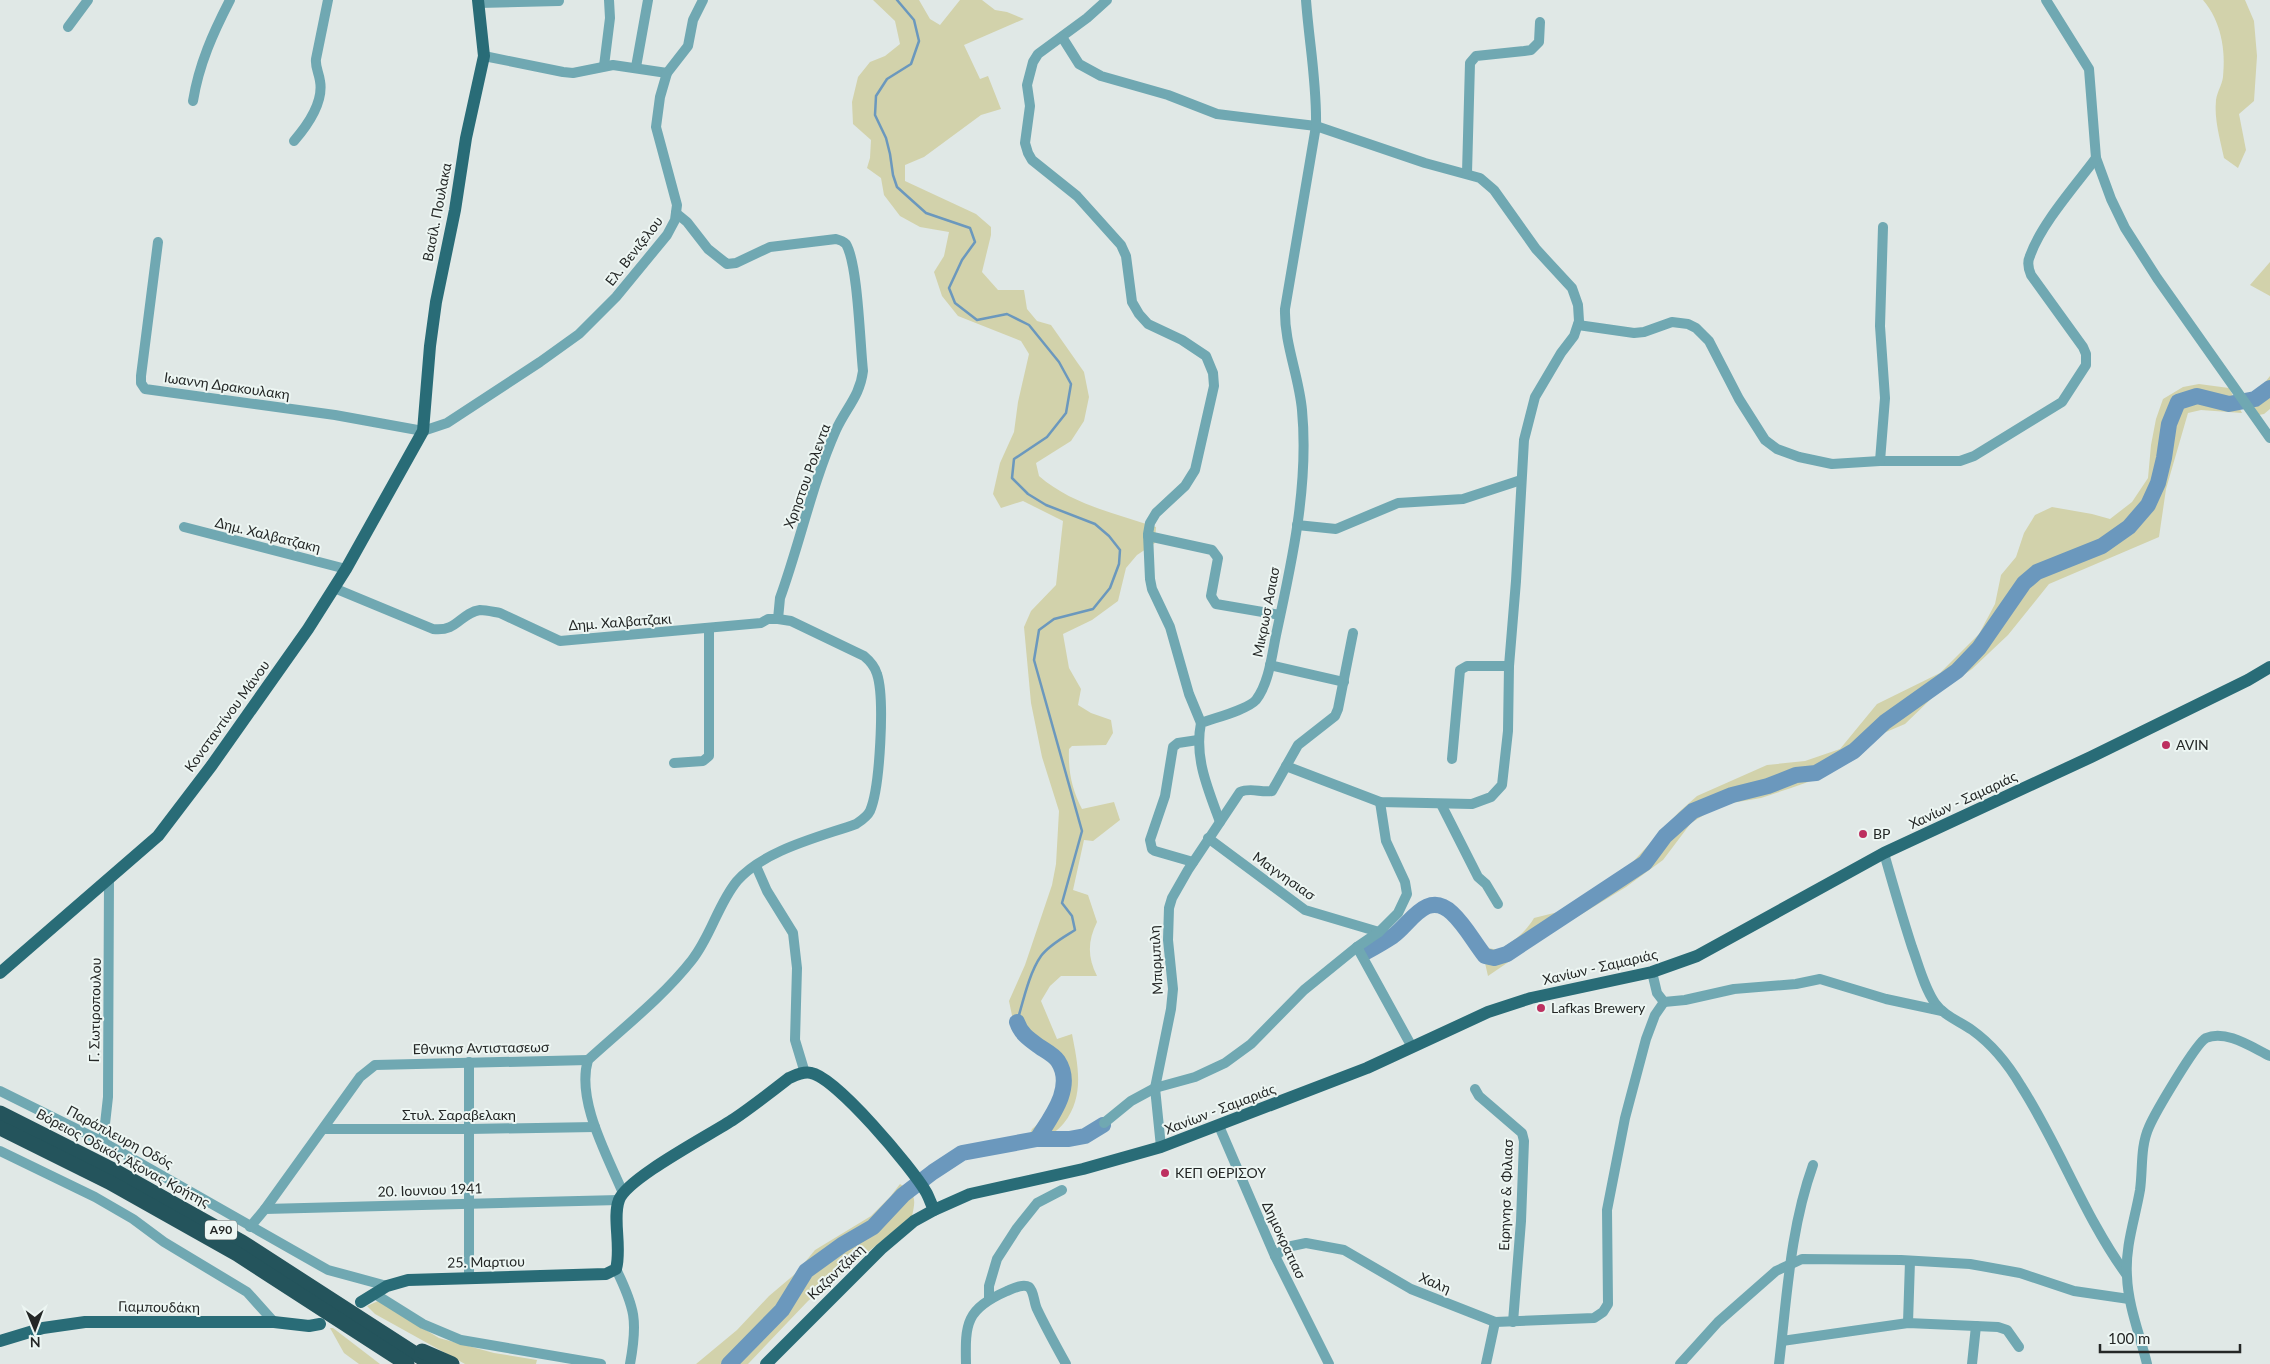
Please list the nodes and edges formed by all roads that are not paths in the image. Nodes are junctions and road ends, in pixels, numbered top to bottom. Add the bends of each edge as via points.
1 (88, 0) edge
2 (230, 0) edge
3 (328, 0) edge
4 (608, 0) edge
5 (648, 0) edge
6 (703, 0) edge
7 (1107, 0) edge
8 (1306, 0) edge
9 (2046, 0) edge
10 (478, 1) edge
11 (559, 1) dead end
12 (1540, 22) dead end
13 (68, 27) dead end
14 (1062, 37) junction
15 (484, 56) junction
16 (604, 66) junction
17 (636, 67) junction
18 (667, 73) junction
19 (193, 101) dead end
20 (1316, 126) junction
21 (294, 140) dead end
22 (2096, 158) junction
23 (1467, 173) junction
24 (676, 213) junction
25 (1883, 227) dead end
26 (158, 242) dead end
27 (1578, 325) junction
28 (424, 431) junction
29 (2270, 438) edge
30 (1880, 460) junction
31 (1521, 480) junction
32 (1297, 525) junction
33 (184, 528) dead end
34 (1148, 536) junction
35 (346, 569) junction
36 (334, 588) junction
37 (1280, 615) junction
38 (778, 619) junction
39 (709, 628) junction
40 (1353, 633) dead end
41 (1270, 665) junction
42 (1509, 666) junction
43 (2270, 667) edge
44 (1344, 682) junction
45 (1200, 723) junction
46 (1198, 740) junction
47 (1452, 759) dead end
48 (674, 763) dead end
49 (1286, 766) junction
50 (1380, 802) junction
51 (1441, 804) junction
52 (1220, 822) junction
53 (1208, 838) junction
54 (1884, 853) junction
55 (1193, 862) junction
56 (756, 866) junction
57 (109, 879) junction
58 (1498, 904) dead end
59 (1379, 932) junction
60 (1357, 947) junction
61 (1652, 972) junction
62 (0, 973) edge
63 (1664, 1002) junction
64 (1942, 1011) junction
65 (1412, 1046) junction
66 (2270, 1056) edge
67 (588, 1060) junction
68 (469, 1062) junction
69 (804, 1073) junction
70 (1155, 1088) junction
71 (1475, 1089) dead end
72 (0, 1090) edge
73 (0, 1113) edge
74 (1104, 1123) dead end
75 (595, 1126) junction
76 (1220, 1126) junction
77 (0, 1128) edge
78 (324, 1129) junction
79 (469, 1130) junction
80 (103, 1142) junction
81 (1160, 1148) junction
82 (0, 1151) edge
83 (1813, 1165) dead end
84 (1062, 1190) dead end
85 (621, 1196) junction
86 (469, 1202) junction
87 (265, 1209) junction
88 (934, 1210) junction
89 (250, 1227) junction
90 (1275, 1256) junction
91 (1910, 1261) junction
92 (1790, 1263) junction
93 (616, 1269) junction
94 (2126, 1274) junction
95 (469, 1278) junction
96 (387, 1286) junction
97 (375, 1294) junction
98 (988, 1299) junction
99 (2129, 1299) junction
100 (361, 1302) dead end
101 (274, 1322) junction
102 (1495, 1322) junction
103 (1513, 1322) junction
104 (1908, 1323) junction
105 (320, 1324) dead end
106 (1976, 1326) junction
107 (0, 1341) edge
108 (1782, 1341) junction
109 (391, 1346) junction
110 (2019, 1348) dead end
111 (399, 1364) edge
112 (406, 1364) edge
113 (431, 1364) edge
114 (452, 1364) edge
115 (601, 1364) edge
116 (630, 1364) edge
117 (766, 1364) edge
118 (966, 1364) edge
119 (1066, 1364) edge
120 (1329, 1364) edge
121 (1486, 1364) edge
122 (1680, 1364) edge
123 (1779, 1364) edge
124 (1972, 1364) edge
125 (2147, 1364) edge

1 - 13 street
2 - 19 street via 207,45
3 - 21 street via 315,66 320,82 319,98 310,119
4 - 16 street via 610,18
5 - 17 street
6 - 18 street, Ελ. Βενιζελου via 693,20 688,46
7 - 14 street
8 - 20 street, Μικρωσ Ασιασ via 1314,60
9 - 22 street via 2088,69
10 - 11 street
10 - 15 main road, Βασίλ. Πουλακα
12 - 23 street via 1538,42 1531,50 1476,56 1470,63
14 - 20 street via 1079,64 1101,76 1168,95 1217,114
14 - 34 street via 1038,54 1028,75 1026,85 1030,106 1025,143 1028,152 1032,160 1077,196 1121,245 1126,256 1132,302 1139,314 1148,324 1206,356 1214,373 1195,470 1185,486 1156,513
15 - 16 street via 573,73
15 - 28 main road, Βασίλ. Πουλακα via 436,302
16 - 17 street
17 - 18 street
18 - 24 street, Ελ. Βενιζελου via 656,127 673,186
20 - 23 street via 1425,163
20 - 32 street, Μικρωσ Ασιασ via 1286,295 1285,320 1302,412 1303,451
22 - 29 street via 2125,228 2156,278
22 - 30 street via 2051,218 2028,262 2031,274 2086,354 2086,366 2066,398 1980,453 1960,461
23 - 27 street via 1480,178 1494,190 1536,249 1572,288 1578,305
24 - 28 street, Ελ. Βενιζελου via 667,235 616,297 579,334 447,423
24 - 38 street, Χρηστου Ρολεντα via 708,249 727,264 770,247 836,239 846,245 853,269 862,384 837,429 821,472 780,598
25 - 30 street via 1880,326 1885,398
26 - 28 street, Ιωαννη Δρακουλακη via 142,387
27 - 30 street via 1639,333 1663,324 1688,324 1709,341 1743,407 1771,446 1807,460 1832,464
27 - 31 street via 1535,397 1524,440
28 - 35 main road, Κονσταντίνου Μάνου
31 - 32 street via 1463,499 1398,504 1336,529
31 - 42 street
32 - 37 street, Μικρωσ Ασιασ
33 - 35 street, Δημ. Χαλβατζακη
34 - 37 street via 1216,552 1218,558 1211,596 1216,604
34 - 45 street via 1152,589 1170,627
35 - 36 main road, Κονσταντίνου Μάνου
36 - 39 street, Δημ. Χαλβατζακι via 440,630 448,630 480,610 500,613 560,641
36 - 57 main road, Κονσταντίνου Μάνου via 224,749 158,836
37 - 41 street, Μικρωσ Ασιασ
38 - 39 street, Δημ. Χαλβατζακι
38 - 56 street via 791,621 864,656 870,662 880,689 880,750 873,803 865,818 782,851
39 - 48 street via 709,756 704,760
40 - 44 street
41 - 44 street
41 - 45 street, Μικρωσ Ασιασ via 1256,700 1244,708
42 - 47 street via 1467,666 1460,670
42 - 51 street via 1508,731 1502,785 1484,801
43 - 54 main road, Χανίων - Σαμαριάς via 2091,757
44 - 49 street via 1334,716 1298,744
45 - 46 street
46 - 52 street via 1204,779
46 - 55 street via 1178,743 1173,747 1165,796 1150,845 1155,851
49 - 50 street
49 - 52 street, Μπιρμπιλη via 1272,791 1240,792
50 - 51 street
50 - 59 street via 1386,840 1407,894 1398,913
51 - 58 street via 1478,877
52 - 53 street, Μπιρμπιλη
53 - 55 street, Μπιρμπιλη
53 - 59 street, Μαγνησιασ via 1305,910
54 - 61 main road, Χανίων - Σαμαριάς via 1697,956
54 - 64 street via 1920,971 1935,1004
55 - 70 street, Μπιρμπιλη via 1169,908 1168,940 1173,989
56 - 67 street via 738,881 692,960
56 - 69 street via 793,933 797,968 795,1040
57 - 62 main road, Κονσταντίνου Μάνου
57 - 80 street, Γ. Σωτιροπουλου via 108,1097
59 - 60 street
60 - 65 street
60 - 70 street via 1304,990 1251,1044 1225,1063 1195,1077
61 - 63 street via 1657,993
61 - 65 main road, Χανίων - Σαμαριάς via 1531,998 1488,1012
63 - 64 street via 1734,989 1820,979 1886,999
63 - 103 street, Χαλη via 1646,1039 1625,1118 1607,1210 1608,1304 1594,1318
64 - 94 street via 1972,1030 2002,1056 2039,1114 2110,1252
65 - 76 main road, Χανίων - Σαμαριάς via 1367,1068
66 - 94 street via 2220,1036 2205,1039 2195,1050 2149,1127 2131,1225
67 - 68 street, Εθνικησ Αντιστασεωσ
67 - 75 street via 584,1074
68 - 78 street, Εθνικησ Αντιστασεωσ via 374,1065 360,1076
68 - 79 street
69 - 85 main road via 789,1078 735,1118 656,1166
69 - 88 main road via 812,1073 836,1087 901,1159 926,1192
70 - 74 street via 1131,1101
70 - 81 street, Μπιρμπιλη
71 - 103 street, Ειρηνησ & Φιλιασ via 1522,1133 1524,1140
72 - 80 street, Παράπλευρη Οδός
73 - 109 highway, Βόρειος Οδικός Άξονας Κρήτης / Α90 via 218,1228
75 - 79 street, Στυλ. Σαραβελακη
75 - 85 street
76 - 81 main road, Χανίων - Σαμαριάς
76 - 90 street, Δημοκρατιασ
77 - 109 highway, Βόρειος Οδικός Άξονας Κρήτης / Α90 via 172,1217
78 - 79 street, Στυλ. Σαραβελακη
78 - 87 street
79 - 86 street
80 - 89 street, Παράπλευρη Οδός
81 - 88 main road, Χανίων - Σαμαριάς via 970,1194
82 - 101 street via 133,1219 164,1242 247,1292
83 - 92 street via 1800,1202
84 - 98 street via 1037,1203 1017,1228 997,1259
85 - 86 street, 20. Ιουνιου 1941
85 - 93 main road via 617,1208 619,1258
86 - 87 street, 20. Ιουνιου 1941
86 - 95 street
87 - 89 street
88 - 117 main road, Καζαντζάκη via 914,1221 881,1249
89 - 96 street, Παράπλευρη Οδός via 328,1270
90 - 102 street, Χαλη via 1287,1247 1306,1243 1344,1250 1418,1292
90 - 120 street, Δημοκρατιασ
91 - 92 street via 1814,1258
91 - 99 street via 1970,1264 2020,1273 2074,1291
91 - 104 street
92 - 108 street
92 - 122 street via 1776,1271 1718,1322
93 - 95 main road, 25. Μαρτιου via 606,1274
93 - 116 street via 635,1318
94 - 99 street
95 - 96 main road, 25. Μαρτιου via 408,1280
96 - 97 main road, 25. Μαρτιου
97 - 100 main road, 25. Μαρτιου
97 - 115 street via 423,1324 461,1340
98 - 118 street via 968,1322
98 - 119 street via 1017,1287 1029,1288
99 - 125 street
101 - 105 main road, Γιαμπουδάκη
101 - 107 main road, Γιαμπουδάκη via 85,1322 44,1328
102 - 103 street, Χαλη
102 - 121 street
104 - 106 street
104 - 108 street
106 - 110 street via 2007,1330
106 - 124 street
108 - 123 street
109 - 111 highway
109 - 112 highway, Βόρειος Οδικός Άξονας Κρήτης / Α90
109 - 113 highway, Βόρειος Οδικός Άξονας Κρήτης / Α90
109 - 114 highway

